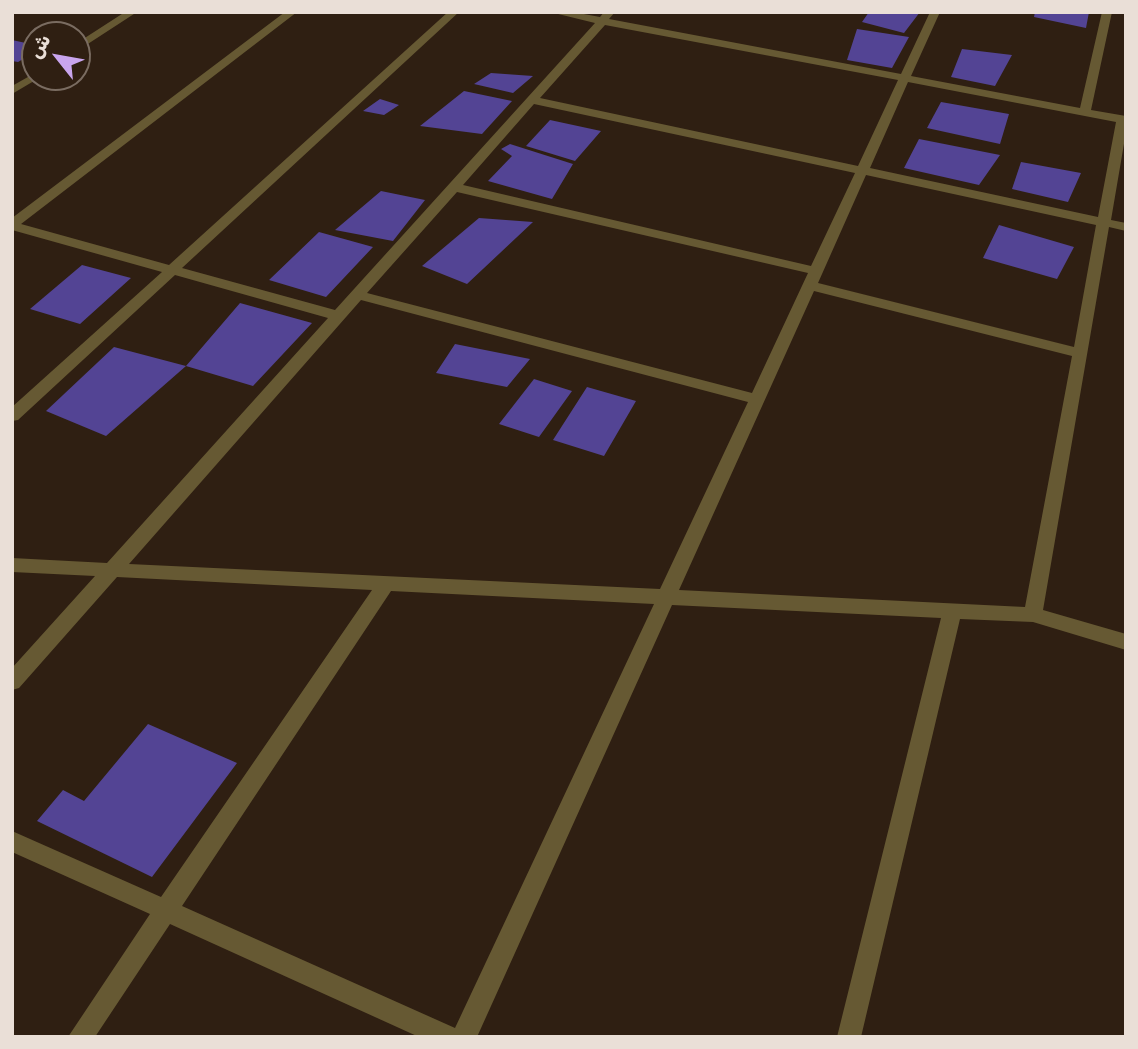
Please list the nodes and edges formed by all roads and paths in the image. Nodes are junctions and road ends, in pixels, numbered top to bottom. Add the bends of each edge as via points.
1 (132, 12) edge
2 (292, 12) edge
3 (454, 12) edge
4 (555, 12) edge
5 (935, 12) edge
6 (1107, 12) edge
7 (606, 17) edge
8 (91, 39) edge
9 (904, 78) junction
10 (532, 100) junction
11 (1085, 112) junction
12 (1124, 120) edge
13 (861, 170) junction
14 (454, 187) junction
15 (1104, 222) junction
16 (12, 225) edge
17 (1126, 226) edge
18 (172, 270) junction
19 (815, 271) junction
20 (808, 285) junction
21 (357, 295) junction
22 (339, 316) junction
23 (1080, 353) junction
24 (755, 400) junction
25 (12, 416) edge
26 (12, 565) edge
27 (113, 569) junction
28 (386, 584) junction
29 (664, 598) junction
30 (952, 611) junction
31 (1033, 615) junction
32 (1126, 642) edge
33 (12, 682) edge
34 (12, 841) edge
35 (166, 910) junction
36 (80, 1037) edge
37 (447, 1037) edge
38 (464, 1037) edge
39 (849, 1037) edge

1 - 8 street
2 - 16 street
3 - 18 street
4 - 7 street
5 - 9 street
6 - 11 street
7 - 9 street
7 - 10 street
9 - 11 street
9 - 13 street
10 - 13 street
10 - 14 street
11 - 12 street
12 - 15 street
13 - 15 street
13 - 19 street
14 - 19 street
14 - 21 street
15 - 17 street
15 - 23 street
16 - 18 street
18 - 22 street
18 - 25 street
19 - 20 street
20 - 23 street
20 - 24 street
21 - 22 street
21 - 24 street
22 - 27 street
23 - 31 street
24 - 29 street
26 - 27 street
27 - 28 street
27 - 33 street
28 - 29 street
28 - 35 street
29 - 30 street
29 - 38 street
30 - 31 street
30 - 39 street
31 - 32 street
34 - 35 street
35 - 36 street
35 - 37 street

